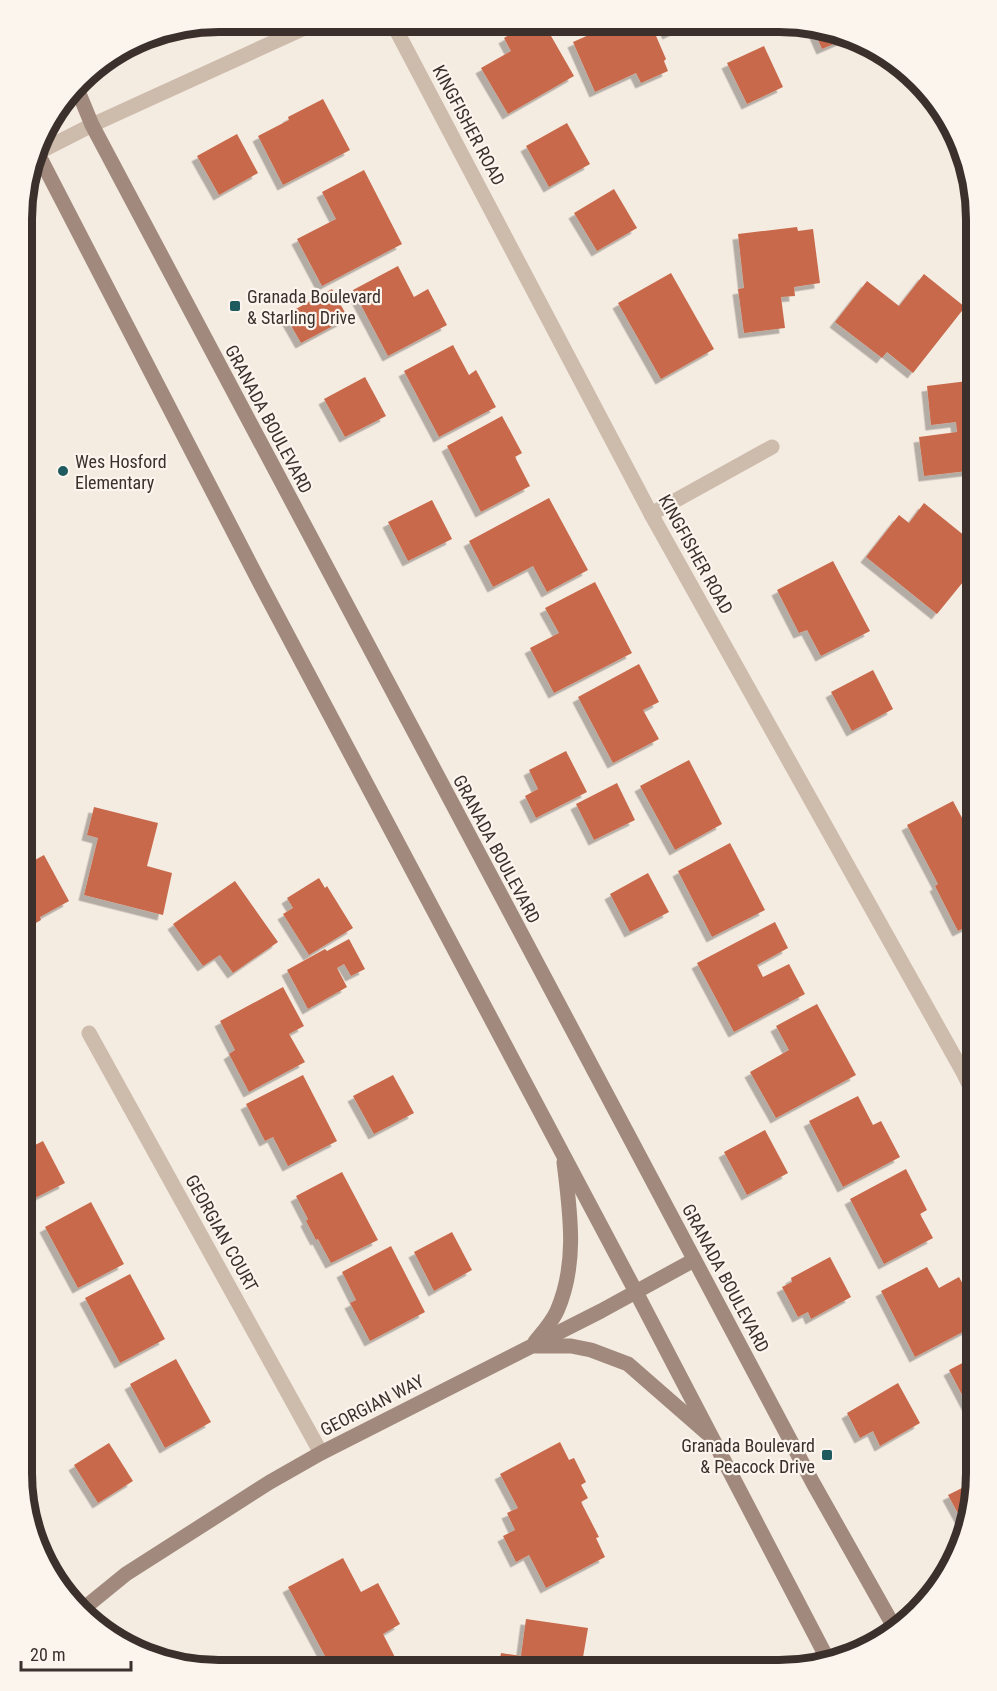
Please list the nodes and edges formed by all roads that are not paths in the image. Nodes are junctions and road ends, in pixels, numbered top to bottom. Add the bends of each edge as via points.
1 (296, 32) edge
2 (398, 32) edge
3 (79, 94) edge
4 (92, 125) junction
5 (46, 146) edge
6 (41, 160) edge
7 (772, 447) dead end
8 (651, 514) junction
9 (89, 1033) dead end
10 (965, 1062) edge
11 (563, 1153) junction
12 (694, 1260) junction
13 (636, 1292) junction
14 (532, 1346) junction
15 (714, 1439) junction
16 (321, 1453) junction
17 (87, 1606) edge
18 (890, 1622) edge
19 (825, 1654) edge

1 - 4 street
2 - 8 street, KINGFISHER ROAD
3 - 4 main road, GRANADA BOULEVARD
4 - 5 street
4 - 12 main road, GRANADA BOULEVARD
6 - 11 main road
7 - 8 street
8 - 10 street, KINGFISHER ROAD
9 - 16 street, GEORGIAN COURT
11 - 13 main road
11 - 14 main road via 572,1255 557,1311
12 - 13 main road, GEORGIAN WAY
12 - 18 main road, GRANADA BOULEVARD
13 - 14 main road, GEORGIAN WAY
13 - 15 main road
14 - 15 main road via 571,1346 628,1364
14 - 16 main road, GEORGIAN WAY
15 - 19 main road
16 - 17 main road, GEORGIAN WAY via 136,1568

